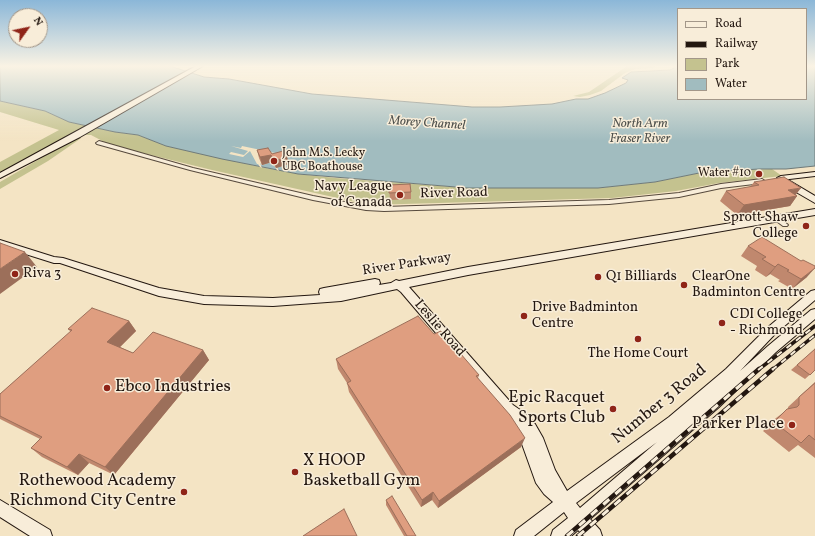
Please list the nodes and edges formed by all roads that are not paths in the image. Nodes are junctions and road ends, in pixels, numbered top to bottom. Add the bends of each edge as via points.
1 (155, 91) edge
2 (100, 143) dead end
3 (61, 144) junction
4 (815, 174) edge
5 (0, 176) edge
6 (774, 179) junction
7 (0, 180) edge
8 (815, 200) edge
9 (815, 212) edge
10 (777, 219) junction
11 (785, 225) dead end
12 (0, 236) edge
13 (0, 243) edge
14 (60, 260) junction
15 (468, 271) junction
16 (401, 285) junction
17 (289, 296) junction
18 (249, 301) junction
19 (813, 305) edge
20 (565, 502) junction
21 (0, 508) edge
22 (579, 518) junction
23 (44, 536) edge
24 (522, 536) edge
25 (559, 536) edge
26 (594, 536) edge

1 - 3 street
2 - 6 street, River Road via 192,169 313,198 384,209 610,202 679,195
3 - 5 street
3 - 7 street
4 - 6 street, River Road
6 - 8 street
9 - 10 street
10 - 11 street
10 - 15 street
12 - 14 street via 58,256
13 - 14 street
14 - 18 street via 159,292 204,300
15 - 16 street, River Parkway
15 - 17 street, River Parkway via 452,270 340,290
16 - 17 street via 394,283 326,295
16 - 18 street, River Parkway via 326,298
16 - 20 street, Leslie Road via 508,409 514,423 528,440 541,478 552,492
17 - 18 street, River Parkway
19 - 20 street, Number 3 Road via 771,331 730,373 674,421
19 - 22 street, Number 3 Road via 772,349 714,403
20 - 22 street, Leslie Road
20 - 24 street, Number 3 Road
21 - 23 street
22 - 25 street, Number 3 Road
22 - 26 street, Leslie Road

